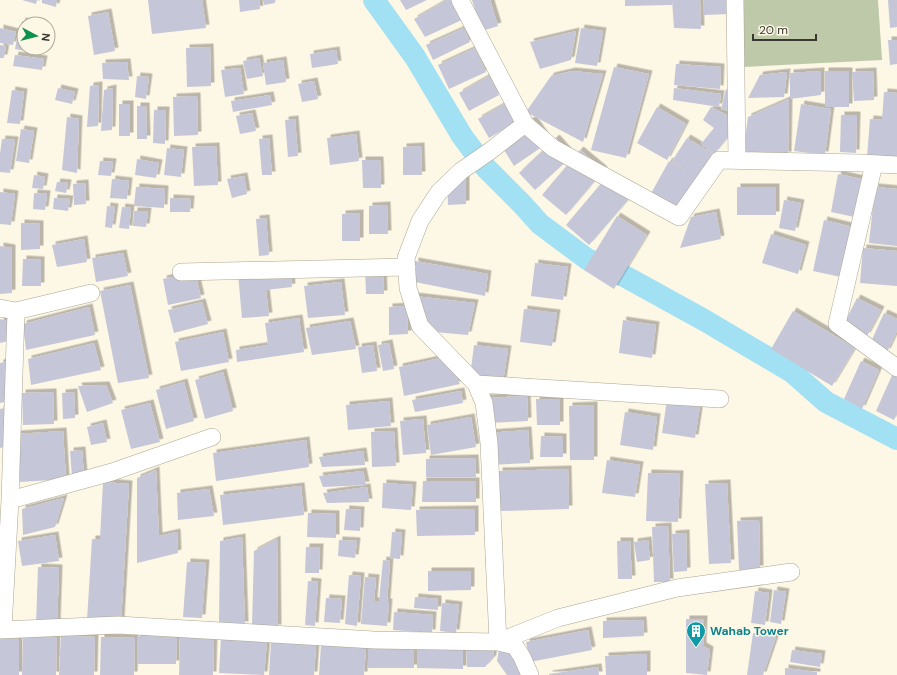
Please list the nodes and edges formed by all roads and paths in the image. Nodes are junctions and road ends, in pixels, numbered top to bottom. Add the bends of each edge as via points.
1 (460, 0) edge
2 (735, 0) edge
3 (525, 124) junction
4 (737, 160) junction
5 (874, 164) junction
6 (897, 165) edge
7 (407, 267) junction
8 (181, 272) dead end
9 (91, 293) dead end
10 (8, 310) edge
11 (897, 368) edge
12 (476, 384) junction
13 (720, 399) dead end
14 (212, 437) dead end
15 (10, 500) junction
16 (791, 572) dead end
17 (1, 630) edge
18 (498, 642) junction
19 (530, 675) edge

1 - 3 street
2 - 4 street
3 - 4 street via 553,148 679,217 719,160
3 - 7 street via 461,171 439,192 420,221 406,258
4 - 5 street
5 - 6 street
5 - 11 street via 838,324
7 - 8 street
7 - 12 street via 408,288 420,326
9 - 10 street
10 - 15 street
12 - 13 street
12 - 18 street via 484,403 489,443
14 - 15 street via 112,472
15 - 17 street
16 - 18 street via 677,588 558,618
17 - 18 street via 118,625 374,640
18 - 19 street via 515,646

